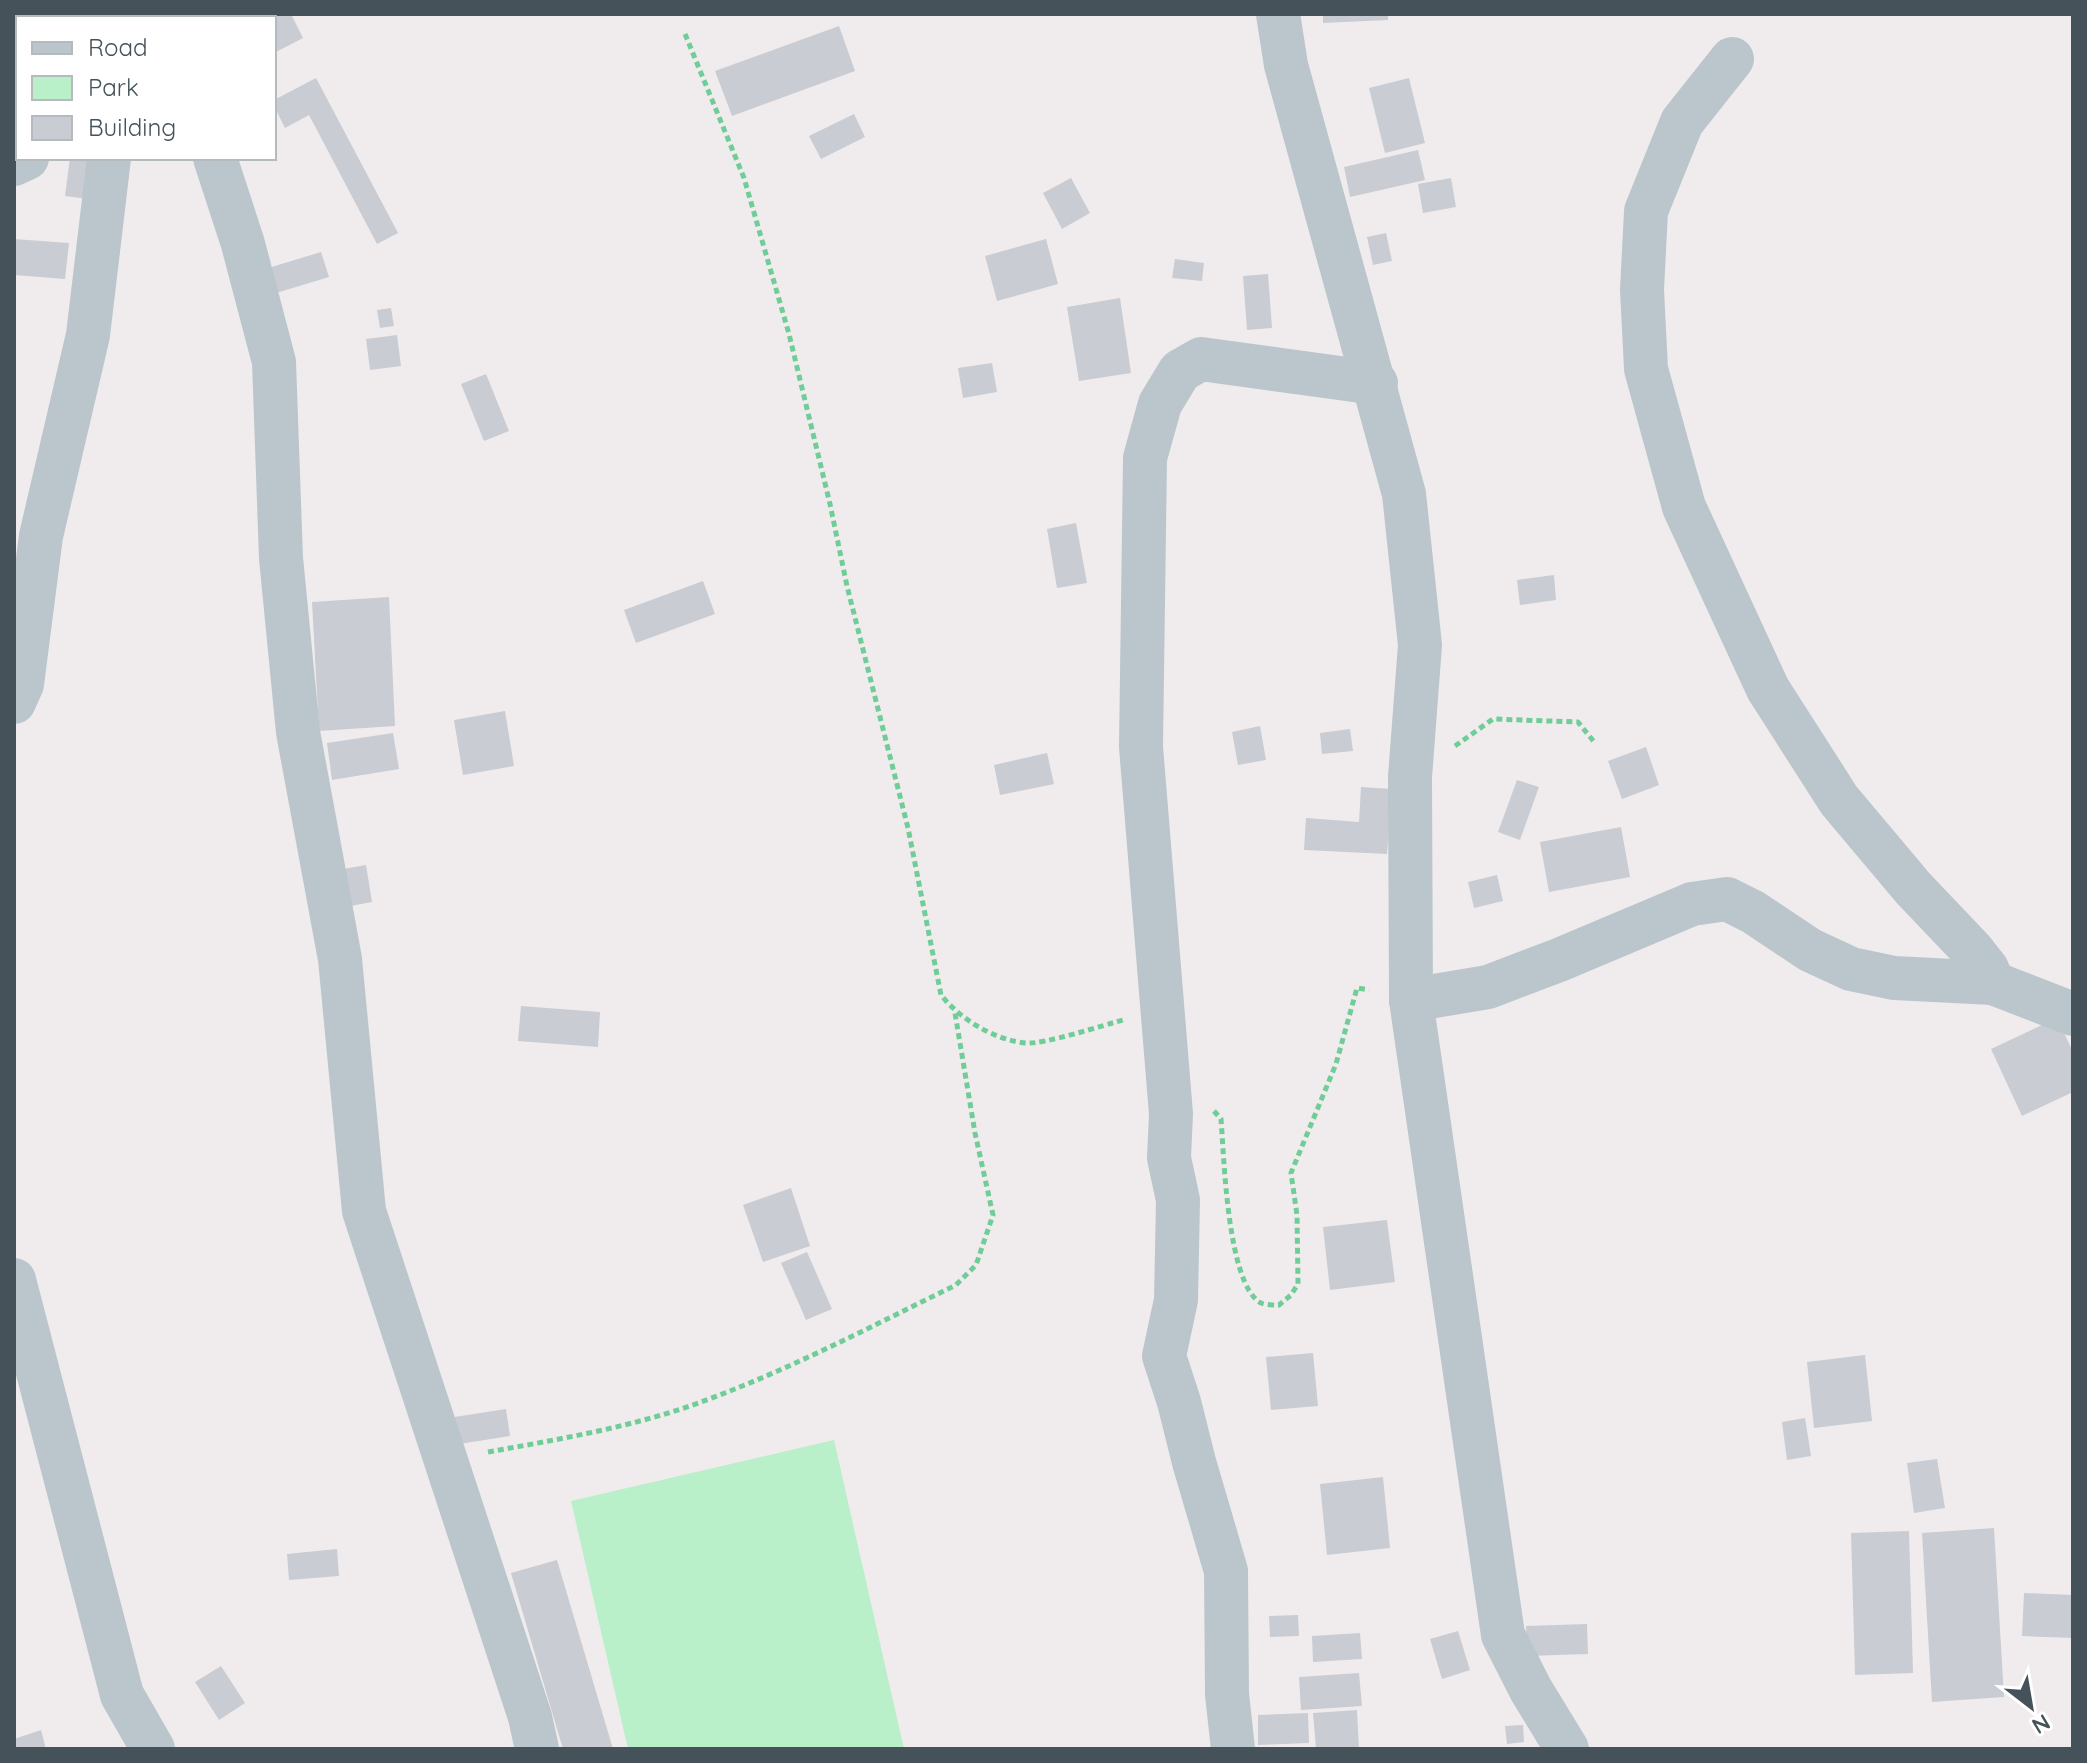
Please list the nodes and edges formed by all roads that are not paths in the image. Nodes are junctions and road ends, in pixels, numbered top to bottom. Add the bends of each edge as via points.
1 (1278, 14) edge
2 (1732, 59) dead end
3 (109, 160) edge
4 (216, 160) edge
5 (1376, 383) junction
6 (14, 702) edge
7 (1993, 983) junction
8 (1411, 1000) junction
9 (2073, 1014) edge
10 (14, 1280) edge
11 (153, 1749) edge
12 (537, 1749) edge
13 (1233, 1749) edge
14 (1567, 1749) edge

1 - 5 street via 1286,65
2 - 7 street via 1682,122 1646,211 1646,369 1684,507 1768,689 1839,800 1972,950
3 - 6 street via 88,335 41,536 22,684
4 - 12 street via 274,362 281,558 298,732 340,959 364,1211
5 - 8 street via 1404,494 1420,645 1410,777
5 - 13 street via 1201,359 1180,371 1160,404 1145,458 1141,747 1171,1114 1169,1158 1178,1200 1176,1300 1164,1356 1226,1571
7 - 8 street via 1894,978 1851,969 1727,899 1692,904 1488,987
7 - 9 street
8 - 14 street via 1503,1635
10 - 11 street via 122,1695

